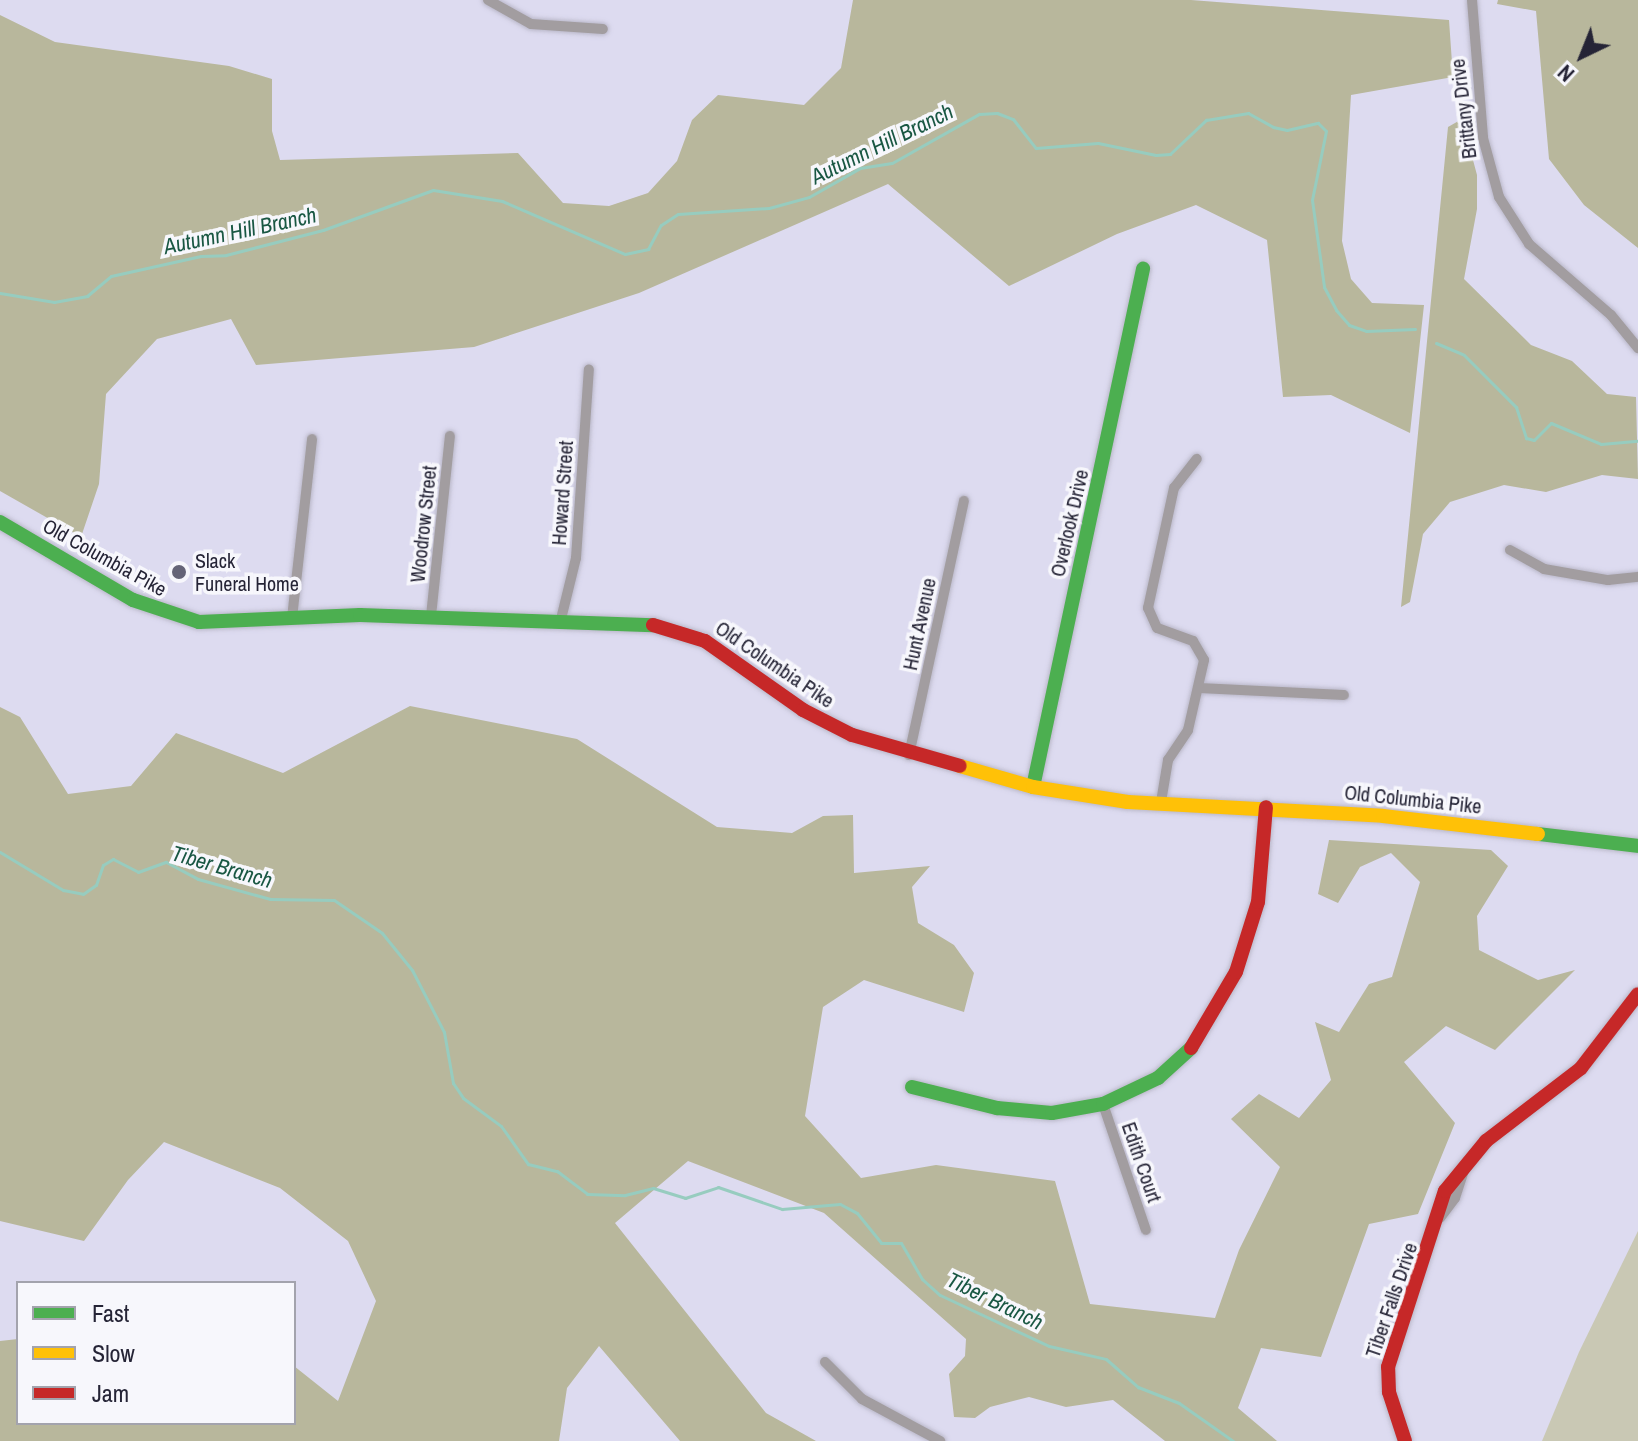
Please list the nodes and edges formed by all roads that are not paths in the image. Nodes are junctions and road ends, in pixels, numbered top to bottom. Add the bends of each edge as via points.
1 (488, 0) edge
2 (1472, 0) edge
3 (603, 29) dead end
4 (1143, 269) dead end
5 (1638, 348) edge
6 (589, 369) dead end
7 (450, 436) dead end
8 (312, 439) dead end
9 (1197, 459) dead end
10 (964, 501) dead end
11 (0, 522) edge
12 (1510, 550) dead end
13 (1638, 577) edge
14 (431, 616) junction
15 (292, 618) junction
16 (561, 619) junction
17 (1199, 688) junction
18 (1344, 695) dead end
19 (909, 755) junction
20 (1033, 787) junction
21 (1161, 802) junction
22 (1266, 807) junction
23 (1638, 846) edge
24 (1638, 994) edge
25 (912, 1087) dead end
26 (1103, 1104) junction
27 (1146, 1230) dead end
28 (825, 1362) dead end
29 (940, 1441) edge
30 (1405, 1441) edge

1 - 3 street via 531,24
2 - 5 street, Brittany Drive via 1483,138 1499,197 1529,244 1611,315
4 - 20 street, Overlook Drive
6 - 16 street, Howard Street via 576,558
7 - 14 street, Woodrow Street
8 - 15 street
9 - 17 street via 1174,488 1148,608 1157,628 1199,646 1204,660
10 - 19 street, Hunt Avenue
11 - 15 street, Old Columbia Pike via 133,600 176,617 224,622
12 - 13 street via 1544,569 1608,580
14 - 15 street, Old Columbia Pike
14 - 16 street, Old Columbia Pike
16 - 19 street, Old Columbia Pike via 634,621 684,630 826,723
17 - 18 street
17 - 21 street via 1188,730 1168,760
19 - 20 street, Old Columbia Pike
20 - 21 street, Old Columbia Pike
21 - 22 street, Old Columbia Pike
22 - 23 street, Old Columbia Pike
22 - 26 street via 1258,902 1226,997 1179,1060 1158,1078
24 - 30 street, Tiber Falls Drive via 1567,1081 1498,1129 1445,1191 1388,1367 1389,1392
25 - 26 street via 1026,1112
26 - 27 street, Edith Court
28 - 29 street via 862,1399

